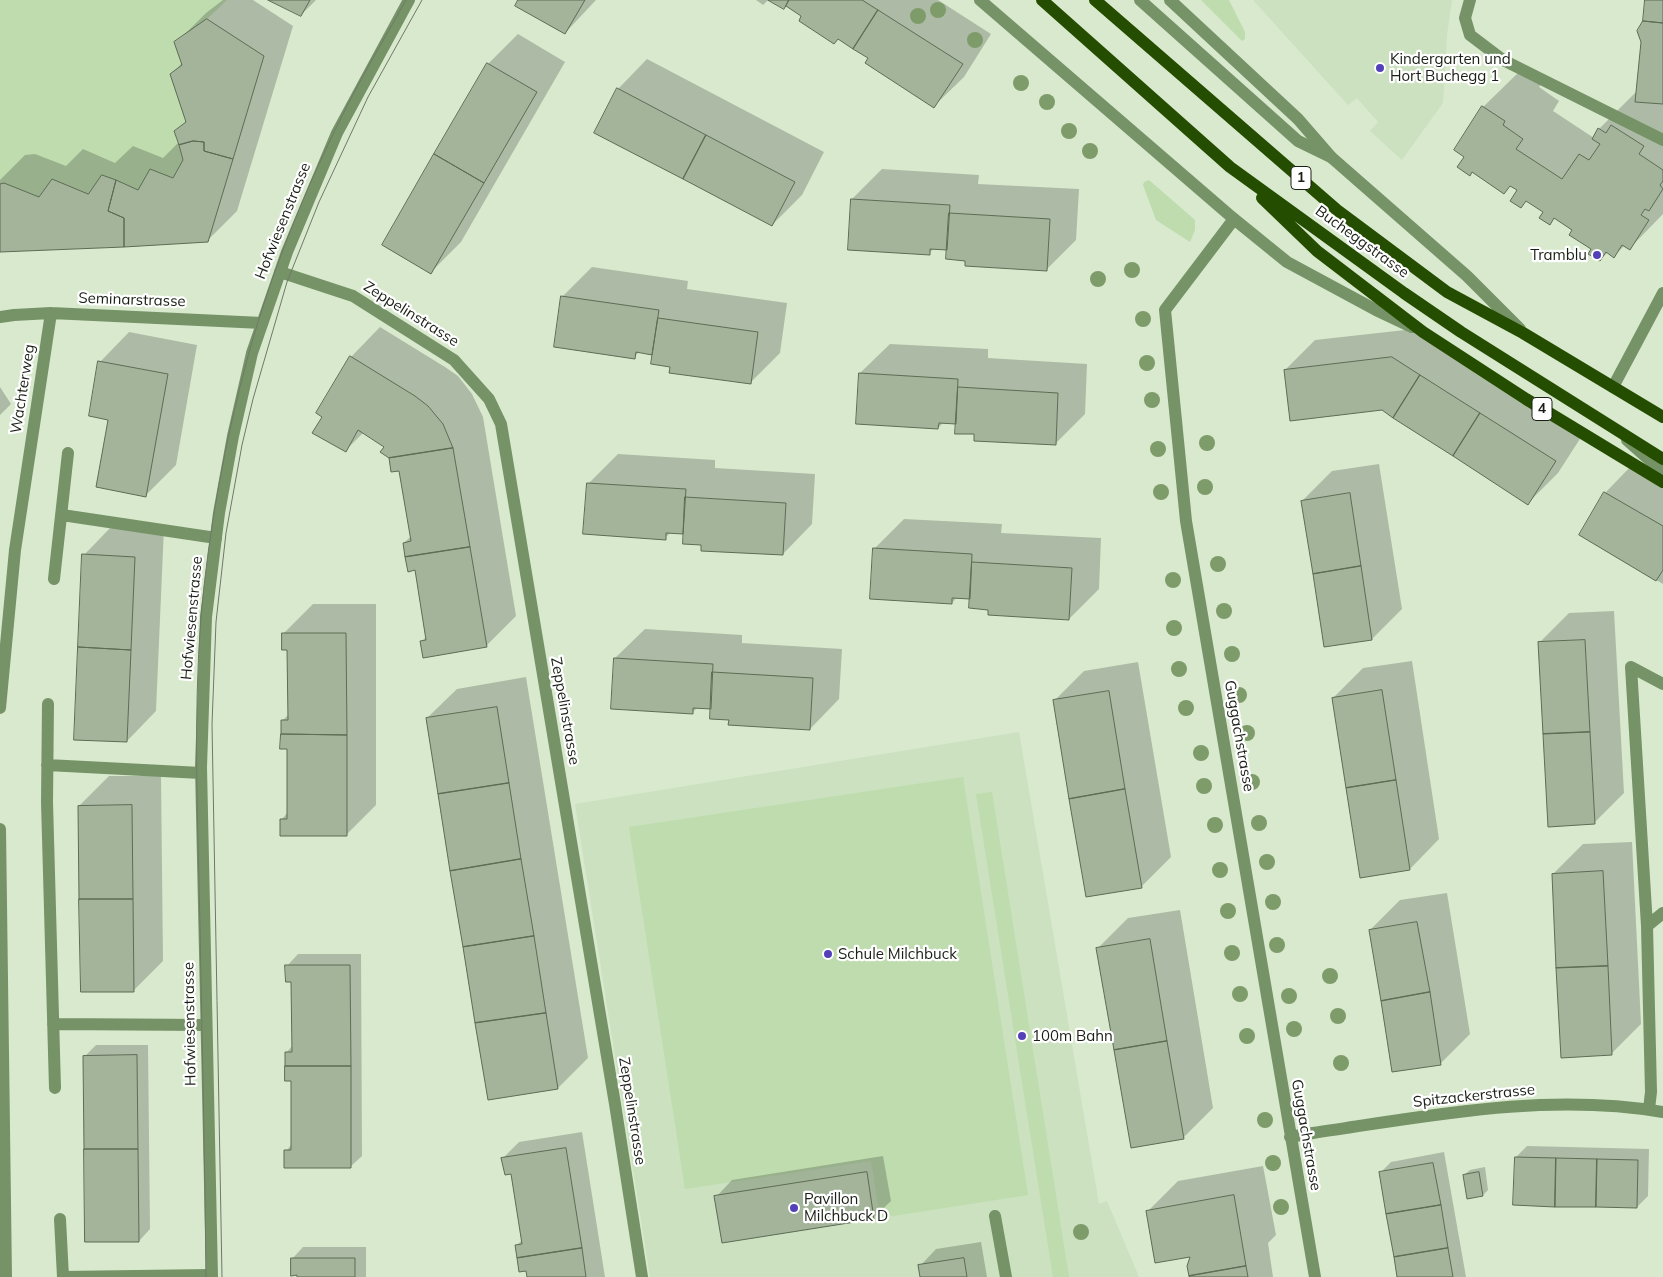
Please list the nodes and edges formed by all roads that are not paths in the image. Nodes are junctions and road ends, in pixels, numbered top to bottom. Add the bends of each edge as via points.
1 (409, 0) edge
2 (980, 0) edge
3 (1042, 0) edge
4 (1095, 0) edge
5 (1140, 0) edge
6 (1170, 0) edge
7 (1470, 0) edge
8 (1663, 140) edge
9 (1331, 157) junction
10 (1230, 167) junction
11 (1234, 219) junction
12 (280, 272) junction
13 (1663, 294) edge
14 (51, 313) junction
15 (0, 317) edge
16 (262, 323) junction
17 (1423, 332) junction
18 (1524, 333) junction
19 (1613, 387) junction
20 (1663, 417) edge
21 (1616, 430) junction
22 (68, 453) dead end
23 (1663, 459) edge
24 (1663, 472) edge
25 (1663, 482) edge
26 (62, 515) junction
27 (216, 538) junction
28 (54, 579) dead end
29 (1663, 684) edge
30 (48, 704) dead end
31 (0, 708) edge
32 (48, 765) junction
33 (201, 773) junction
34 (0, 829) edge
35 (1663, 913) edge
36 (1647, 926) junction
37 (53, 1024) junction
38 (206, 1025) junction
39 (55, 1088) dead end
40 (1649, 1109) junction
41 (1663, 1112) edge
42 (1290, 1137) junction
43 (995, 1216) dead end
44 (60, 1219) dead end
45 (212, 1276) edge
46 (6, 1277) edge
47 (63, 1277) edge
48 (642, 1277) edge
49 (1006, 1277) edge
50 (1315, 1277) edge

1 - 12 street, Hofwiesenstrasse via 337,133
2 - 11 street
3 - 10 main road, Bucheggstrasse / 1
4 - 18 main road, Bucheggstrasse / 1 via 1337,210 1448,292
5 - 9 street via 1298,141
6 - 9 street, Bucheggstrasse via 1298,119
7 - 8 street via 1465,18 1470,35 1503,60
9 - 18 street, Bucheggstrasse via 1468,276
10 - 17 main road, 4 via 1317,251
10 - 21 main road, Bucheggstrasse / 1 via 1461,332
11 - 17 street via 1287,262
11 - 42 street, Guggachstrasse via 1165,310 1186,521
12 - 16 street, Hofwiesenstrasse
12 - 48 street, Zeppelinstrasse via 353,296 454,360 489,399 501,424
13 - 19 street
14 - 15 street, Seminarstrasse
14 - 16 street, Seminarstrasse
14 - 31 street, Wachterweg via 14,550
16 - 27 street, Hofwiesenstrasse via 233,436
17 - 25 main road, 4
18 - 19 main road, Bucheggstrasse / 1
19 - 20 main road, Bucheggstrasse / 1
21 - 23 main road, Bucheggstrasse / 1
21 - 24 street
22 - 26 street
26 - 27 street
26 - 28 street
27 - 33 street, Hofwiesenstrasse via 206,617
29 - 36 street via 1631,667
30 - 32 street
32 - 33 street
32 - 37 street
33 - 38 street, Hofwiesenstrasse
34 - 46 street
35 - 36 street
36 - 40 street
37 - 38 street
37 - 39 street
38 - 45 street, Hofwiesenstrasse
40 - 41 street, Spitzackerstrasse
40 - 42 street, Spitzackerstrasse via 1562,1104 1475,1109
42 - 50 street, Guggachstrasse
43 - 49 street
44 - 47 street
45 - 47 street

